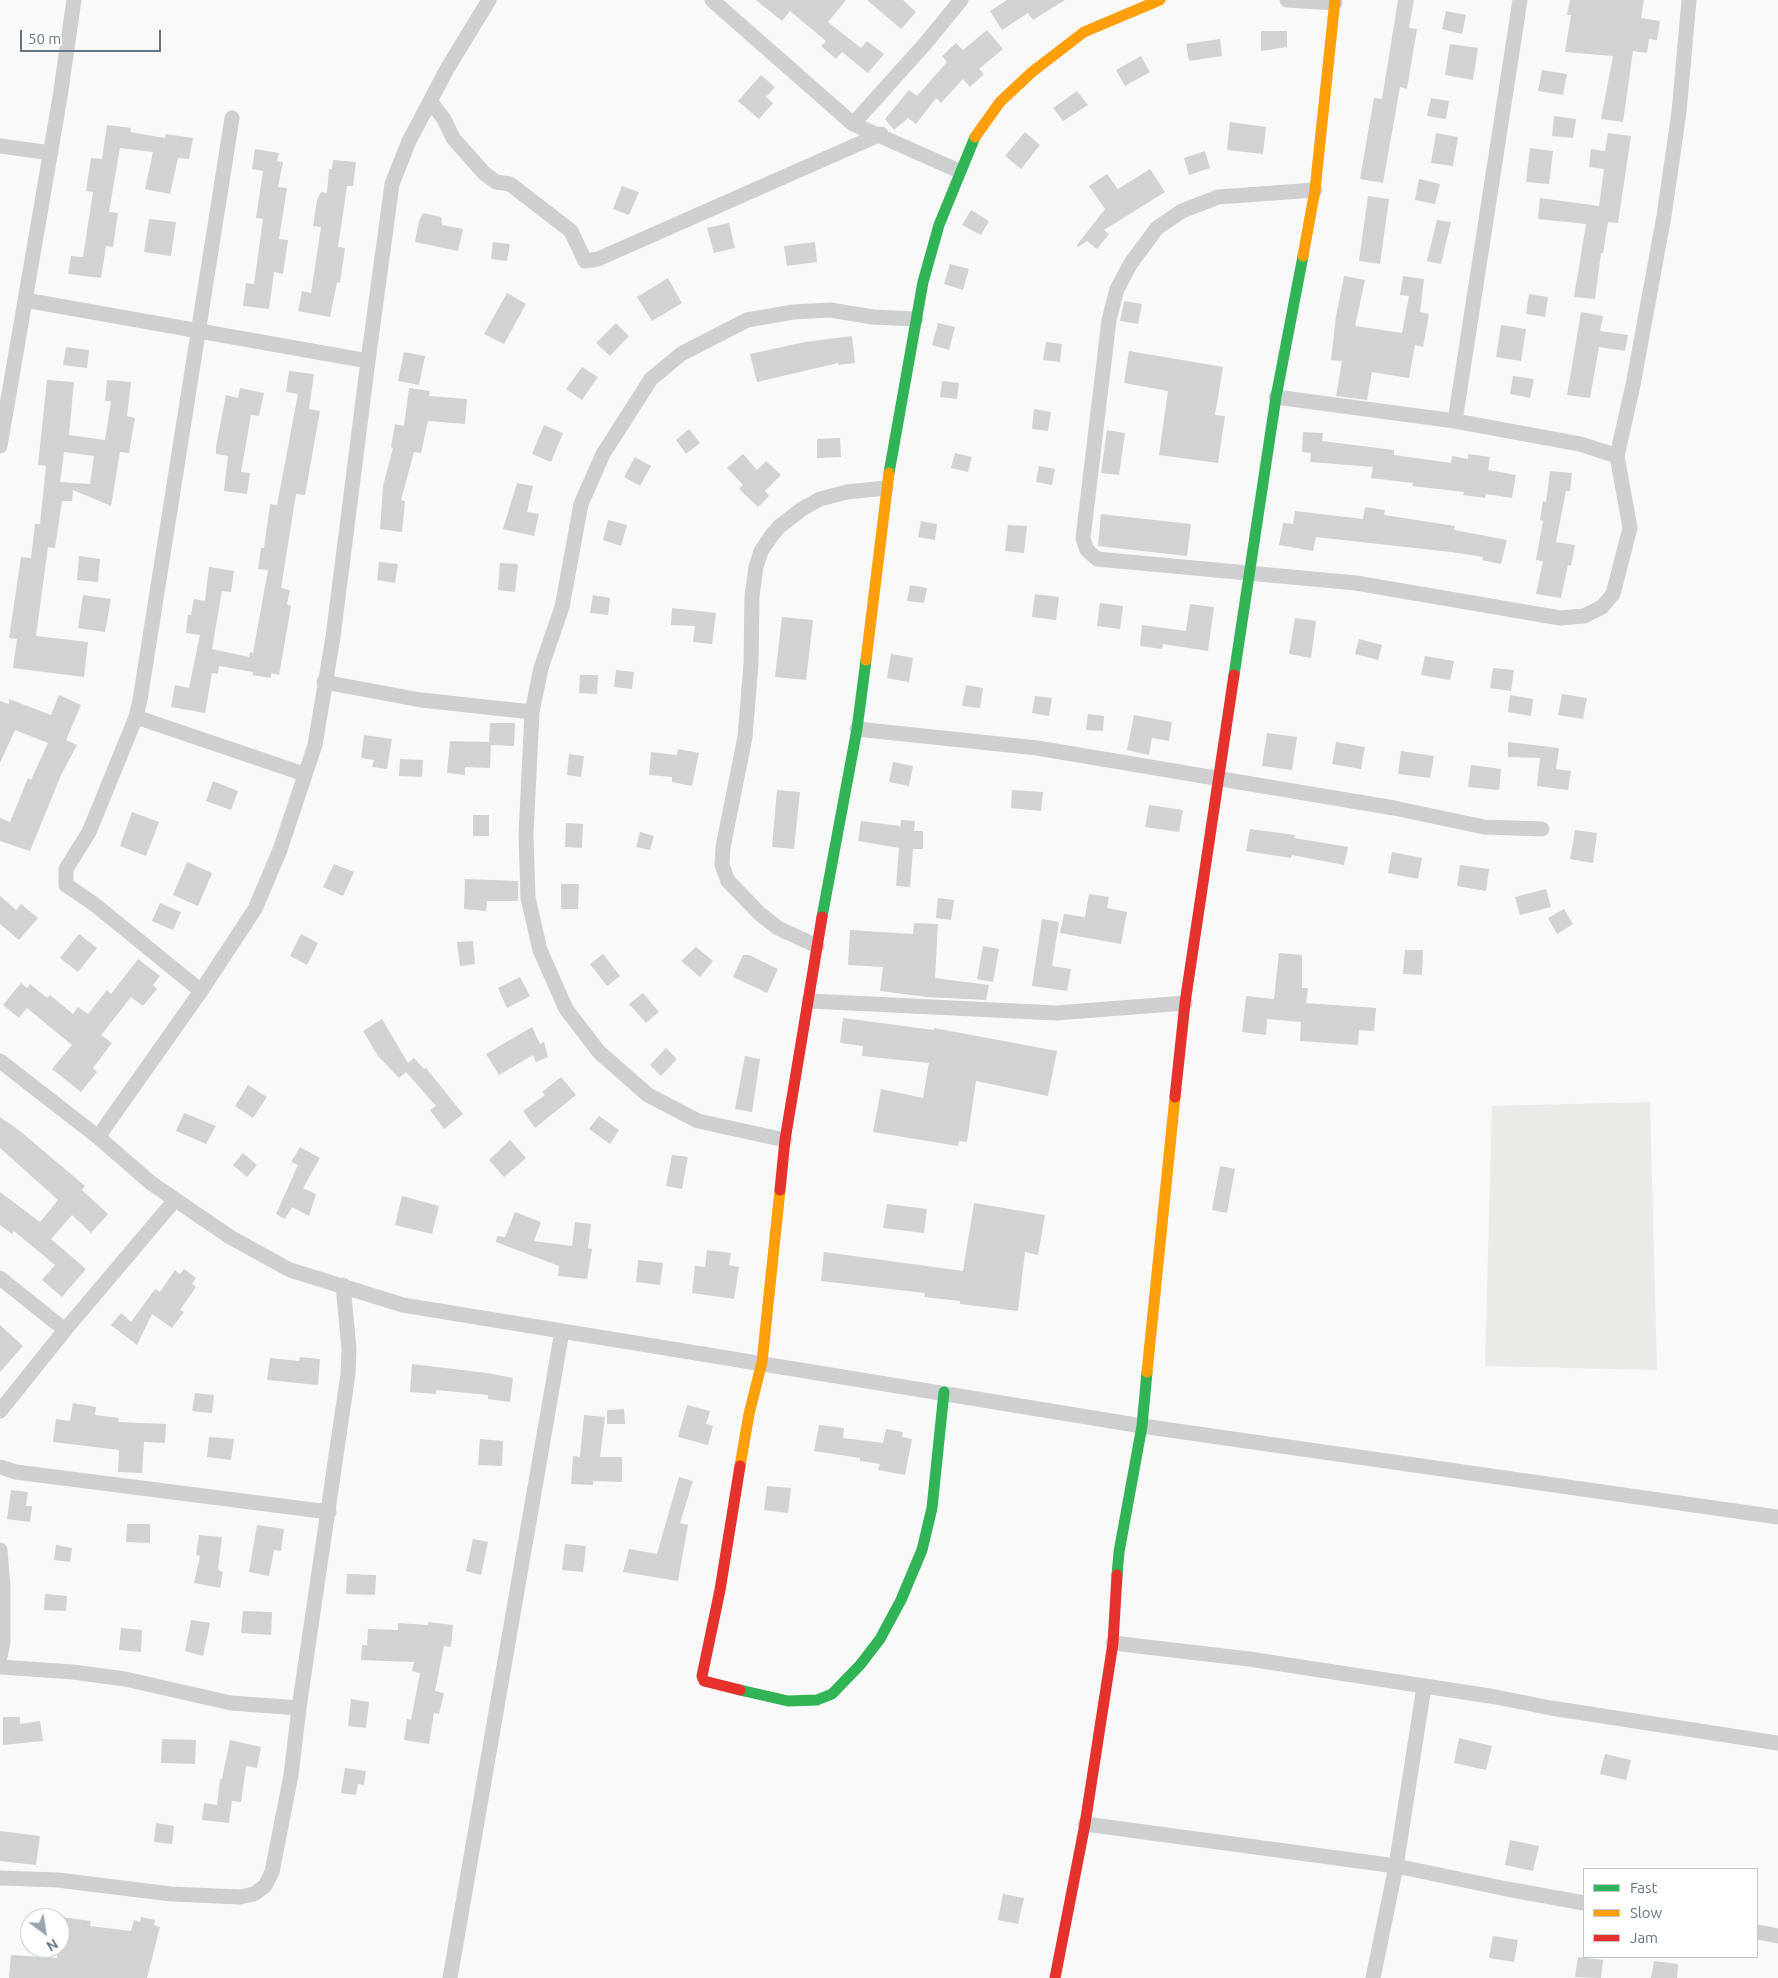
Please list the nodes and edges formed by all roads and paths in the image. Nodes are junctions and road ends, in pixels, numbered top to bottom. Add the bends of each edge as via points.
1 (74, 0) edge
2 (489, 0) edge
3 (712, 0) edge
4 (961, 0) edge
5 (1160, 0) edge
6 (1287, 0) edge
7 (1520, 0) edge
8 (1689, 0) edge
9 (1335, 2) edge
10 (430, 101) junction
11 (232, 118) dead end
12 (854, 124) junction
13 (881, 134) junction
14 (0, 146) edge
15 (51, 152) junction
16 (959, 172) junction
17 (1315, 190) junction
18 (26, 300) junction
19 (916, 319) junction
20 (198, 330) junction
21 (368, 361) junction
22 (1276, 397) junction
23 (1455, 421) junction
24 (0, 446) edge
25 (1617, 456) junction
26 (886, 488) junction
27 (1249, 573) junction
28 (324, 682) junction
29 (532, 712) junction
30 (136, 717) junction
31 (857, 729) junction
32 (304, 774) junction
33 (1217, 779) junction
34 (1542, 829) dead end
35 (817, 946) junction
36 (201, 991) junction
37 (809, 1001) junction
38 (1186, 1003) junction
39 (0, 1061) edge
40 (98, 1137) junction
41 (785, 1140) junction
42 (175, 1200) junction
43 (0, 1278) edge
44 (343, 1285) junction
45 (65, 1330) junction
46 (562, 1331) junction
47 (762, 1362) junction
48 (944, 1392) junction
49 (0, 1412) edge
50 (1142, 1426) junction
51 (0, 1467) edge
52 (329, 1512) junction
53 (1778, 1517) edge
54 (0, 1550) edge
55 (1113, 1643) junction
56 (0, 1657) edge
57 (0, 1667) edge
58 (1424, 1687) junction
59 (299, 1708) junction
60 (1778, 1743) edge
61 (1084, 1824) junction
62 (1396, 1866) junction
63 (0, 1878) edge
64 (1583, 1903) edge
65 (1758, 1932) edge
66 (1778, 1936) edge
67 (450, 1978) edge
68 (1055, 1978) edge
69 (1373, 1978) edge

1 - 15 street
2 - 10 street
3 - 12 street
4 - 12 street
5 - 16 street via 1084,32 1032,72 1000,102 971,142
6 - 9 street
7 - 23 street
8 - 25 street via 1664,216
9 - 17 street
10 - 13 street via 453,138 484,173 496,182 510,184 571,231 584,262 598,259
10 - 21 street via 392,184
11 - 20 street
12 - 13 street
13 - 16 street via 910,151
14 - 15 street
15 - 18 street
16 - 19 street via 939,225
17 - 22 street
17 - 27 street via 1218,197 1182,211 1157,228 1131,262 1117,290 1109,320 1082,538 1087,550 1097,559
18 - 20 street
18 - 24 street
19 - 26 street
19 - 29 street via 830,310 747,320 681,354 651,380 603,454 581,504 562,607
20 - 21 street
20 - 30 street
21 - 28 street via 333,637
22 - 23 street
22 - 27 street
23 - 25 street via 1580,444
25 - 27 street via 1630,528 1613,594 1602,607 1584,616 1560,618 1356,583
26 - 31 street
26 - 35 street via 847,492 820,499 802,509 772,534 756,567 745,737 722,865 728,881 760,914 778,928
27 - 33 street
28 - 29 street via 421,700
28 - 32 street via 315,745
29 - 41 street via 526,835 528,898 540,950 566,1009 600,1052 648,1095 698,1121
30 - 32 street
30 - 36 street via 89,832 66,869 66,885
31 - 33 street via 1037,748
31 - 35 street
32 - 36 street via 280,850 255,909
33 - 34 street via 1394,808 1484,827
33 - 38 street
35 - 37 street
36 - 40 street
37 - 38 street via 1056,1013
37 - 41 street
38 - 50 street
39 - 40 street
40 - 42 street
41 - 47 street
42 - 44 street via 230,1237 290,1270
42 - 45 street
43 - 45 street
44 - 46 street via 403,1305
44 - 52 street via 348,1374
45 - 49 street
46 - 47 street
46 - 67 street
47 - 48 street
47 - 48 street via 702,1676 707,1683 788,1702 816,1700 832,1694 880,1639 901,1600 922,1550 932,1508
48 - 50 street
50 - 53 street
50 - 55 street via 1119,1552
51 - 52 street via 16,1472
52 - 59 street
54 - 56 street via 3,1641
55 - 58 street via 1249,1659
55 - 61 street
57 - 59 street via 125,1679 231,1703
58 - 60 street
58 - 62 street
59 - 63 street via 291,1775 272,1872 265,1886 254,1894 240,1897 172,1894 58,1880
61 - 62 street
61 - 68 street
62 - 64 street
62 - 69 street
65 - 66 street

